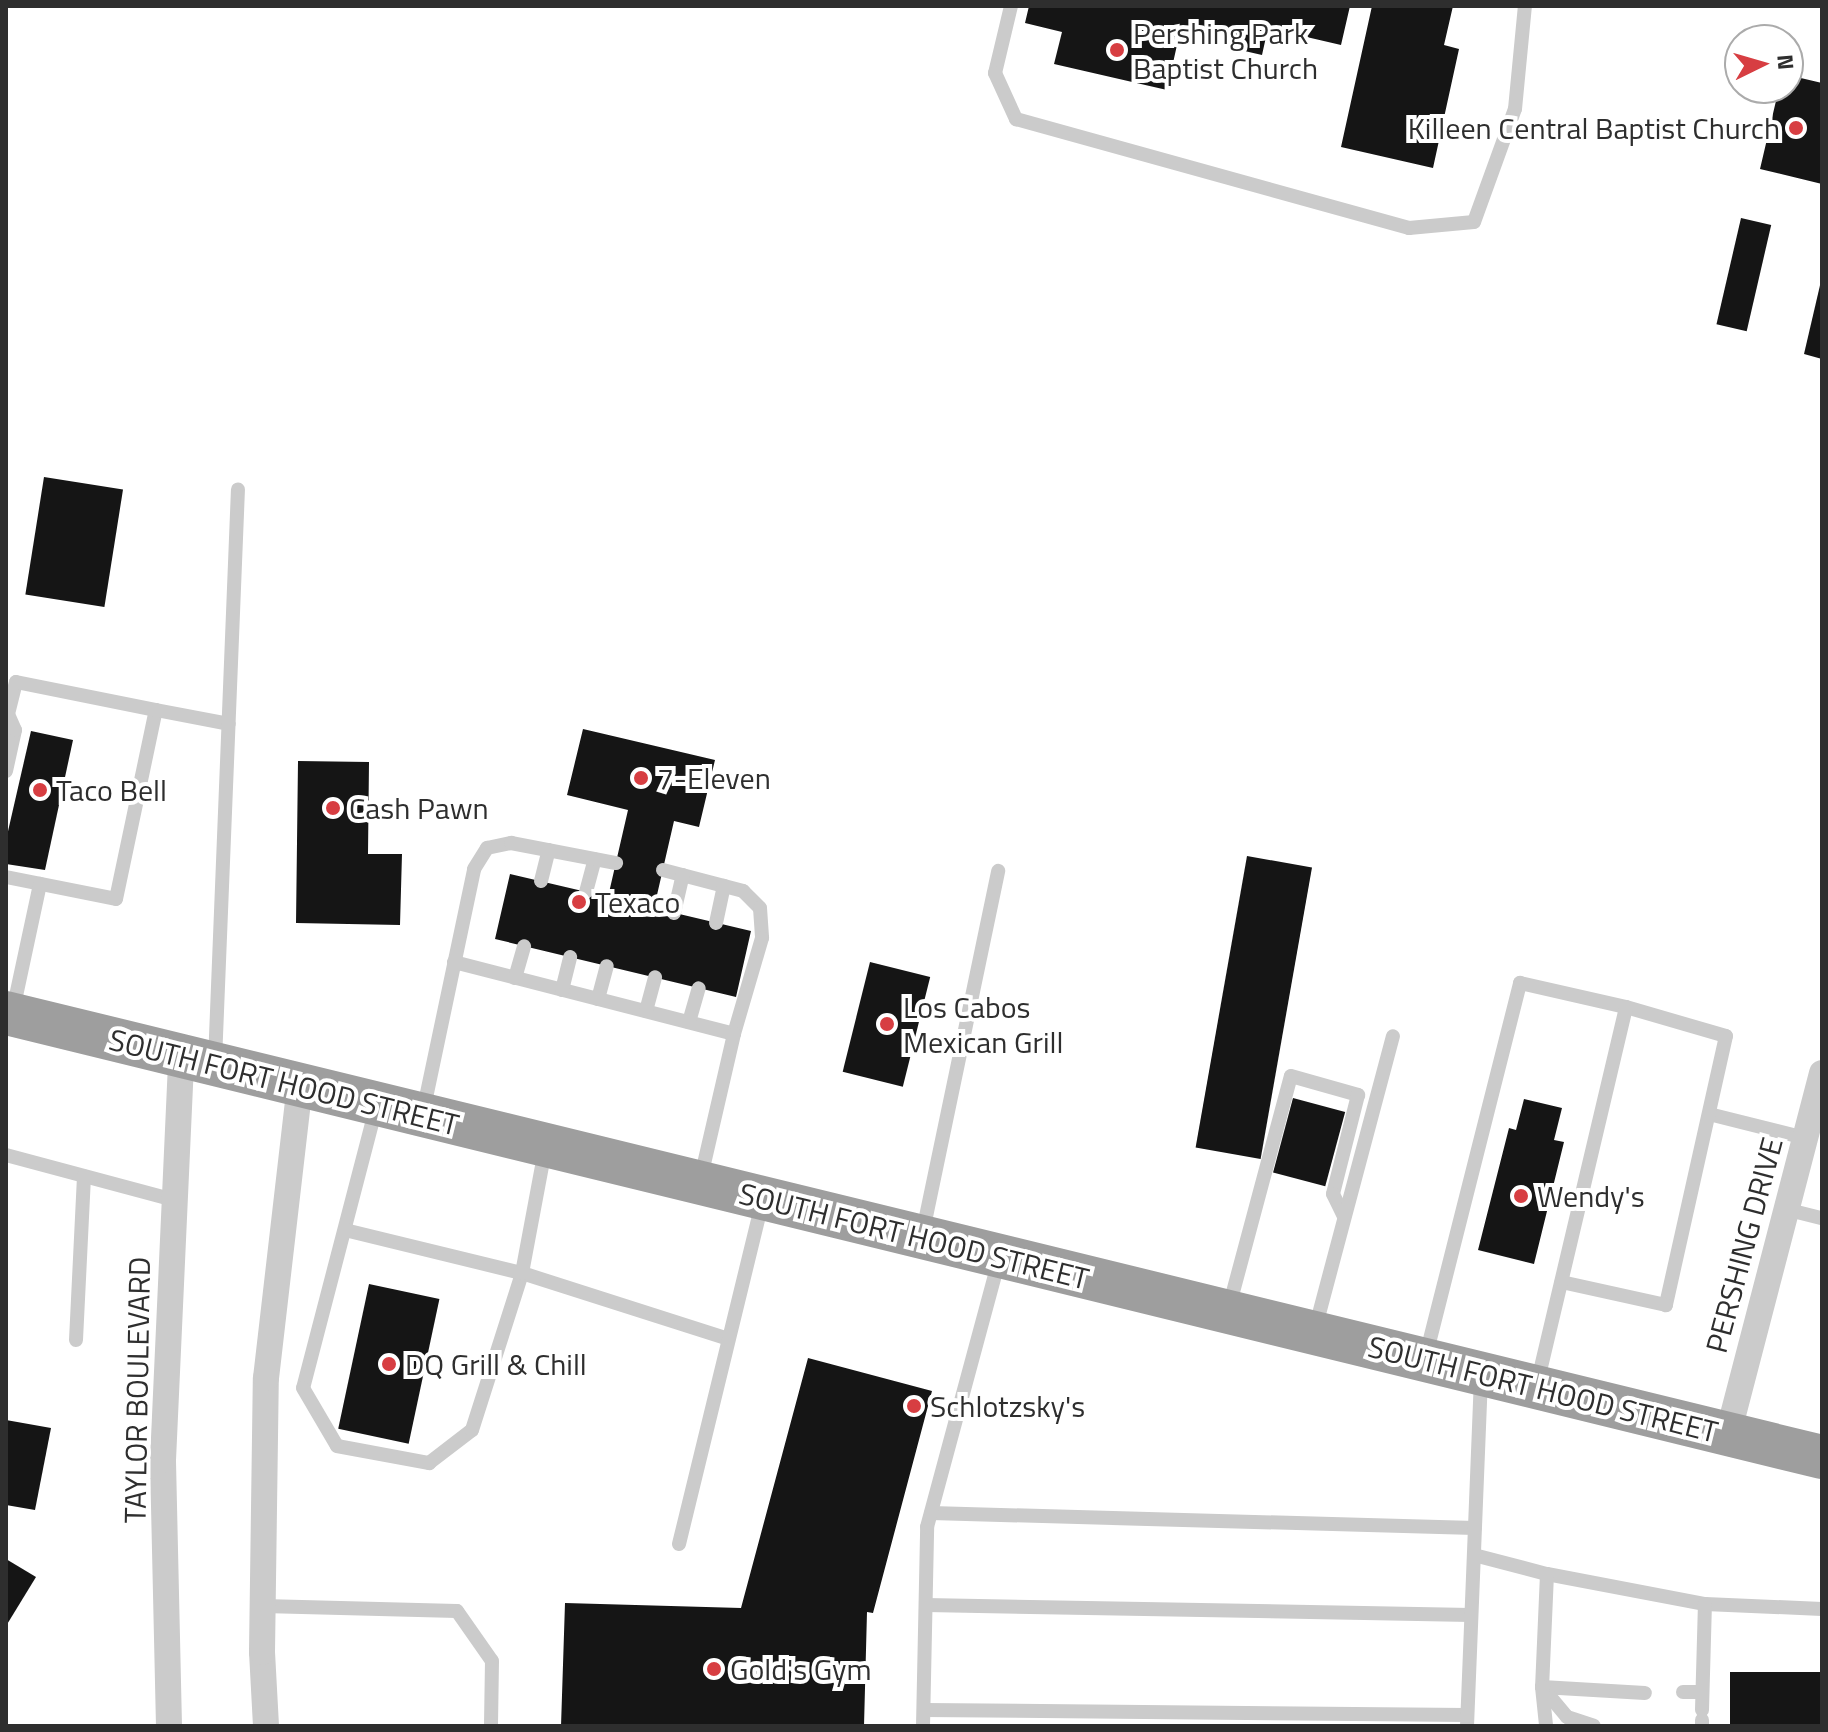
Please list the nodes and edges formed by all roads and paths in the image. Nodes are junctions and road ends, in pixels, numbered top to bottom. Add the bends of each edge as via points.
1 (1011, 6) edge
2 (1525, 6) edge
3 (238, 489) dead end
4 (156, 710) junction
5 (7, 715) edge
6 (229, 724) junction
7 (6, 771) edge
8 (549, 850) junction
9 (595, 859) junction
10 (616, 863) dead end
11 (663, 870) dead end
12 (998, 871) dead end
13 (683, 875) junction
14 (6, 877) edge
15 (541, 881) dead end
16 (40, 884) junction
17 (724, 886) junction
18 (586, 892) dead end
19 (674, 913) dead end
20 (716, 923) dead end
21 (524, 946) dead end
22 (570, 957) dead end
23 (454, 962) junction
24 (607, 966) dead end
25 (655, 977) dead end
26 (515, 978) junction
27 (699, 988) dead end
28 (562, 990) junction
29 (598, 999) junction
30 (1626, 1007) junction
31 (646, 1011) junction
32 (9, 1014) edge
33 (689, 1022) junction
34 (734, 1034) junction
35 (1393, 1036) dead end
36 (198, 1061) junction
37 (1822, 1073) edge
38 (300, 1086) junction
39 (377, 1104) junction
40 (1709, 1114) junction
41 (422, 1116) junction
42 (1805, 1138) junction
43 (546, 1146) junction
44 (6, 1155) edge
45 (84, 1176) junction
46 (700, 1183) junction
47 (763, 1199) junction
48 (174, 1200) junction
49 (1785, 1209) junction
50 (1344, 1217) junction
51 (1822, 1218) edge
52 (345, 1230) junction
53 (921, 1237) junction
54 (1000, 1257) junction
55 (522, 1273) junction
56 (1561, 1282) junction
57 (1228, 1312) junction
58 (1314, 1333) junction
59 (726, 1338) junction
60 (76, 1340) dead end
61 (1425, 1361) junction
62 (1481, 1374) junction
63 (1537, 1388) junction
64 (1728, 1434) junction
65 (1822, 1457) edge
66 (931, 1513) junction
67 (1475, 1528) junction
68 (679, 1544) dead end
69 (1474, 1555) junction
70 (1547, 1574) junction
71 (1705, 1604) junction
72 (926, 1605) junction
73 (263, 1606) junction
74 (1822, 1609) edge
75 (1471, 1615) junction
76 (1542, 1687) junction
77 (1683, 1692) dead end
78 (1702, 1692) junction
79 (1645, 1693) dead end
80 (924, 1710) junction
81 (1702, 1719) edge
82 (1467, 1720) edge
83 (169, 1726) edge
84 (266, 1726) edge
85 (491, 1726) edge
86 (923, 1726) edge
87 (1546, 1726) edge
88 (1594, 1726) edge

1 - 2 lane via 995,73 1016,119 1409,228 1474,222 1515,109
3 - 6 lane
4 - 5 lane via 16,682
4 - 6 lane
4 - 16 lane via 116,899
5 - 7 lane via 15,730
6 - 36 lane
8 - 9 lane
8 - 15 lane
8 - 23 lane via 511,843 487,848 474,869
9 - 10 lane
9 - 18 lane
11 - 13 lane
12 - 53 lane
13 - 17 lane
13 - 19 lane
14 - 16 lane
16 - 32 lane
17 - 20 lane
17 - 34 lane via 743,891 760,908 762,938
21 - 26 lane
22 - 28 lane
23 - 26 lane
23 - 41 lane
24 - 29 lane
25 - 31 lane
26 - 28 lane
27 - 33 lane
28 - 29 lane
29 - 31 lane
30 - 40 lane via 1726,1036
30 - 56 lane
30 - 61 lane via 1520,983
31 - 33 lane
32 - 36 highway, SOUTH FORT HOOD STREET
33 - 34 lane
34 - 46 lane
35 - 50 lane
36 - 38 highway, SOUTH FORT HOOD STREET
36 - 48 street, TAYLOR BOULEVARD
37 - 42 street, PERSHING DRIVE
38 - 39 highway, SOUTH FORT HOOD STREET
38 - 73 street via 266,1378
39 - 41 highway, SOUTH FORT HOOD STREET
39 - 52 lane
40 - 42 lane
40 - 56 lane via 1666,1305
41 - 43 highway, SOUTH FORT HOOD STREET
42 - 49 street, PERSHING DRIVE
43 - 46 highway, SOUTH FORT HOOD STREET
43 - 55 lane
44 - 45 lane
45 - 48 lane
45 - 60 lane
46 - 47 highway, SOUTH FORT HOOD STREET
47 - 53 highway, SOUTH FORT HOOD STREET
47 - 59 lane
48 - 83 street, TAYLOR BOULEVARD via 163,1460
49 - 51 lane
49 - 64 street, PERSHING DRIVE
50 - 57 lane via 1333,1194 1358,1095 1291,1076
50 - 58 lane
52 - 55 lane
52 - 55 lane via 303,1388 337,1446 429,1463 472,1430
53 - 54 highway, SOUTH FORT HOOD STREET
54 - 57 highway, SOUTH FORT HOOD STREET
54 - 66 lane
55 - 59 lane
56 - 63 lane
57 - 58 highway, SOUTH FORT HOOD STREET
58 - 61 highway, SOUTH FORT HOOD STREET
59 - 68 lane
61 - 62 highway, SOUTH FORT HOOD STREET
62 - 63 highway, SOUTH FORT HOOD STREET
62 - 67 lane
63 - 64 highway, SOUTH FORT HOOD STREET
64 - 65 highway, SOUTH FORT HOOD STREET
66 - 67 lane
66 - 72 lane
67 - 69 lane
69 - 70 lane
69 - 75 lane
70 - 71 lane
70 - 76 lane
71 - 74 lane
71 - 78 lane
72 - 75 lane
72 - 80 lane
73 - 84 street
73 - 85 lane via 457,1611 492,1661
75 - 82 lane
76 - 79 lane
76 - 87 lane
76 - 88 lane via 1567,1717
77 - 78 lane
78 - 81 lane
80 - 82 lane
80 - 86 lane

